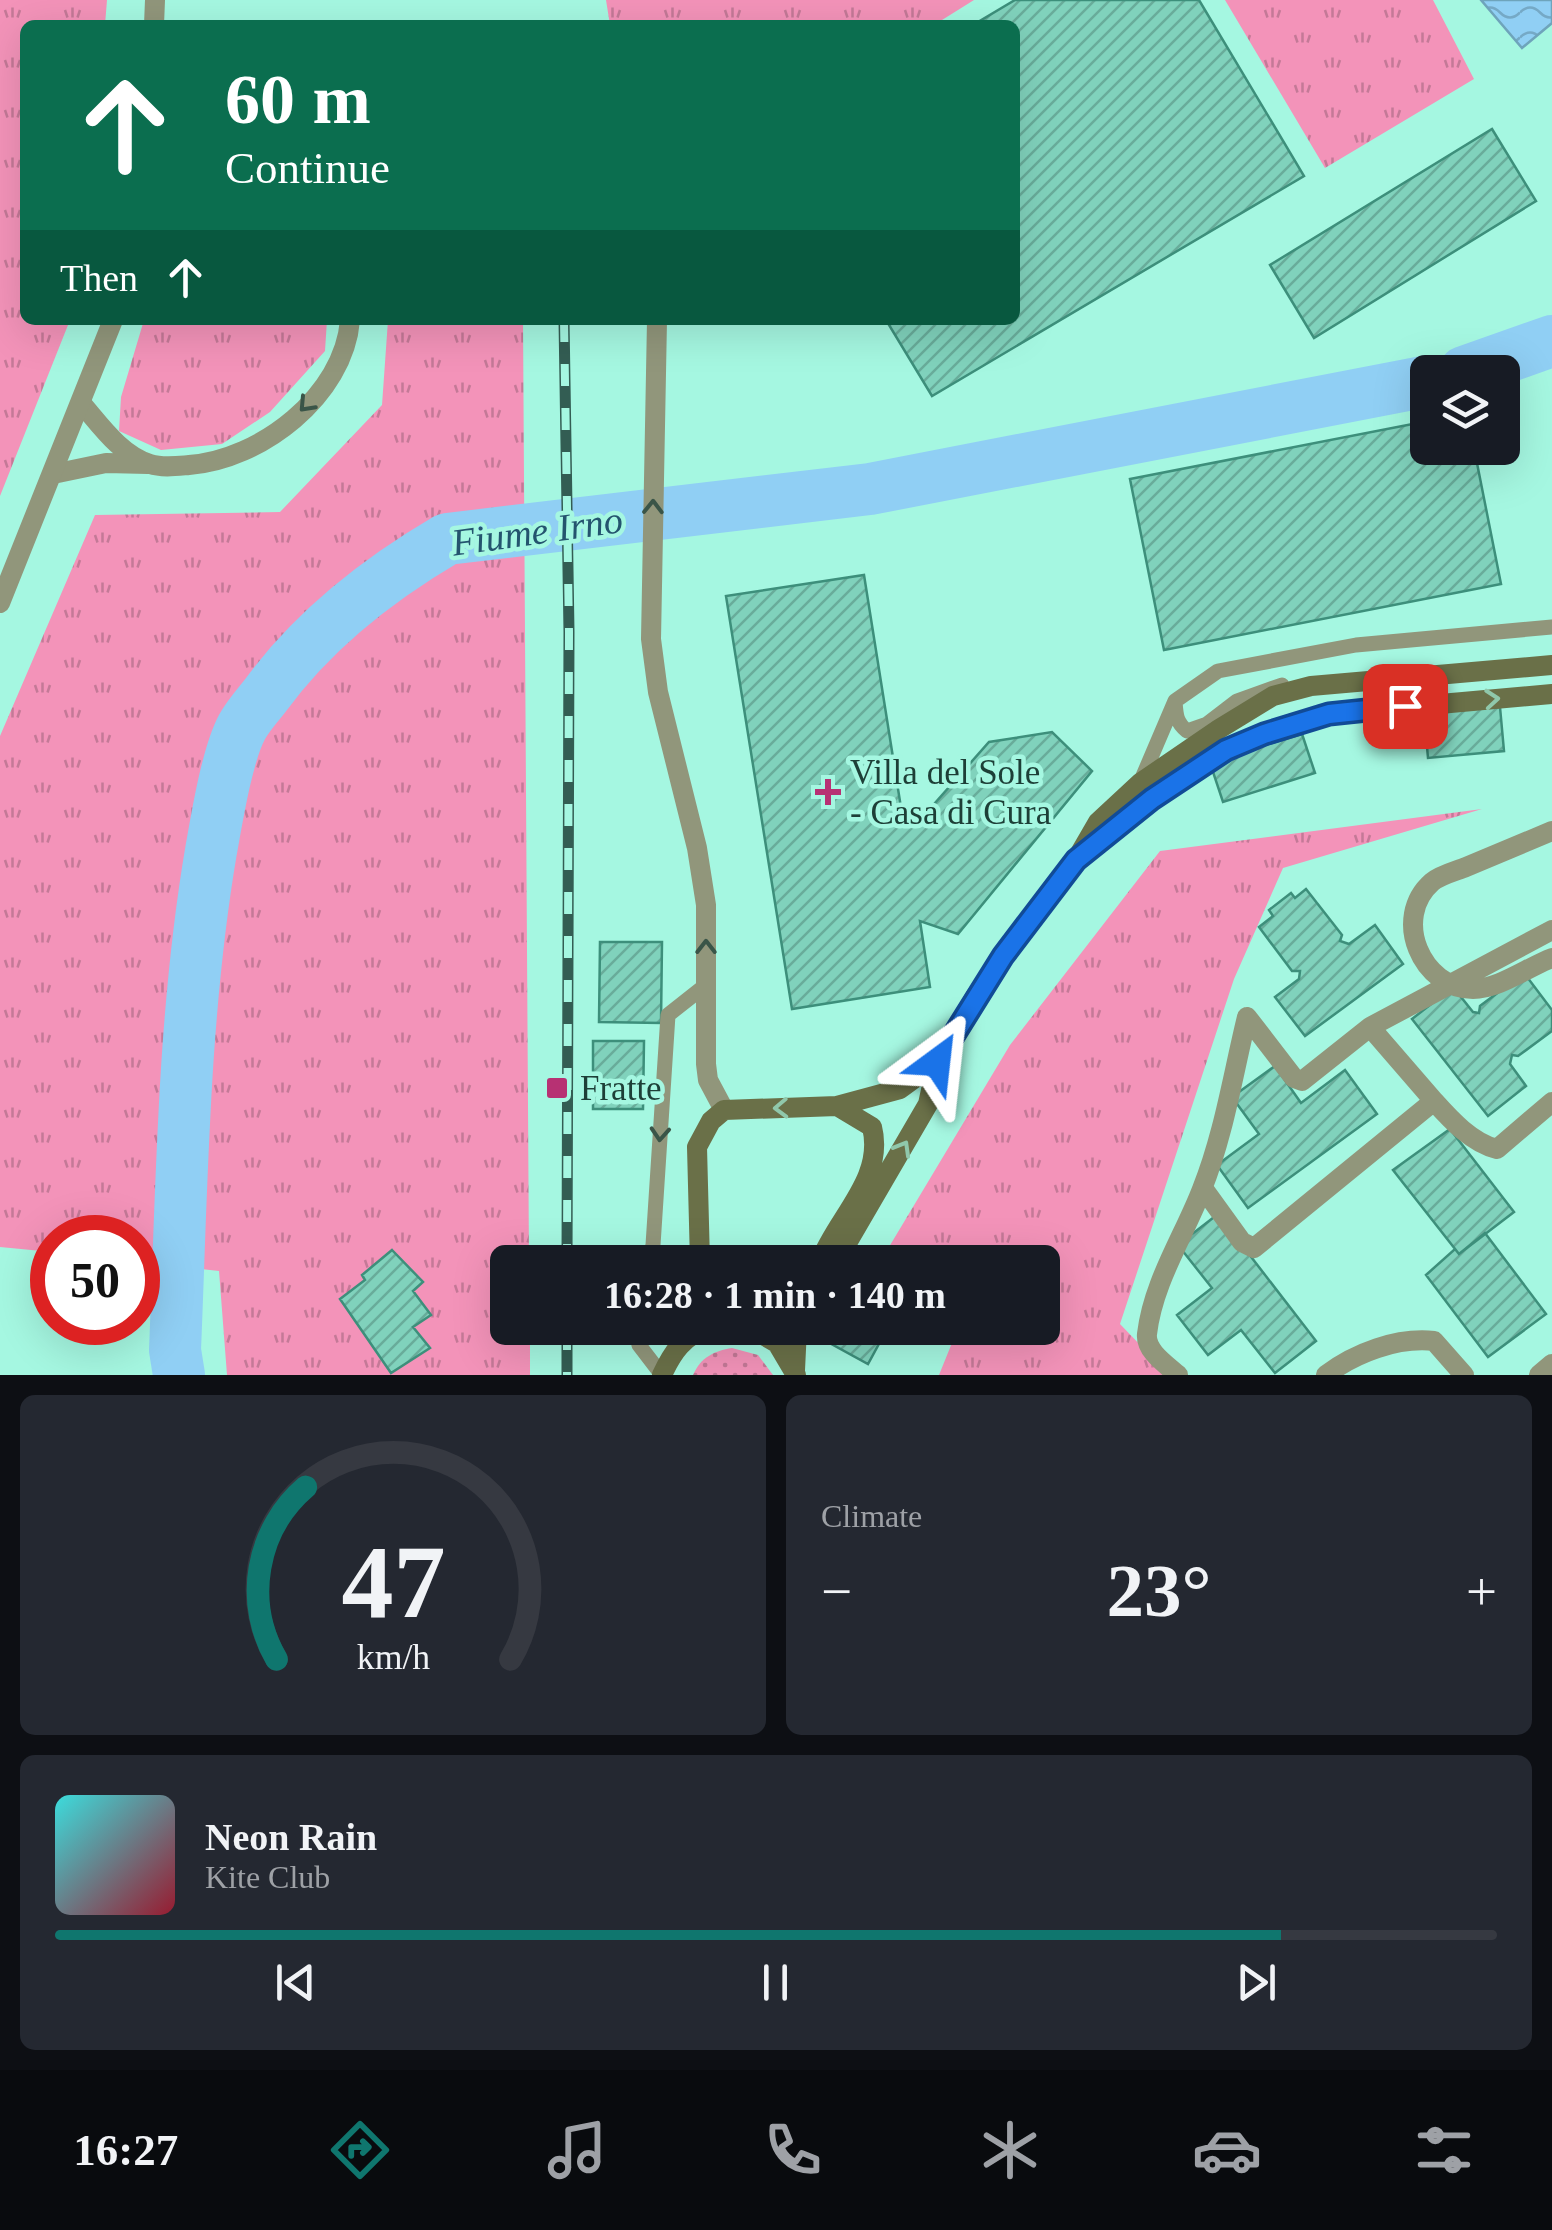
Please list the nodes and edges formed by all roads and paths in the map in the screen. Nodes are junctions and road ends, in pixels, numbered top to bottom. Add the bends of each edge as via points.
1 (111, 325) edge
2 (349, 325) edge
3 (657, 325) edge
4 (82, 404) junction
5 (150, 464) junction
6 (53, 474) junction
7 (0, 603) edge
8 (1552, 626) edge
9 (1552, 665) edge
10 (1311, 686) junction
11 (1552, 694) edge
12 (1171, 709) junction
13 (1140, 784) junction
14 (1552, 831) edge
15 (1076, 860) junction
16 (1552, 930) edge
17 (1550, 963) edge
18 (1448, 984) junction
19 (706, 985) junction
20 (1370, 1027) junction
21 (937, 1062) junction
22 (1434, 1101) junction
23 (1552, 1102) edge
24 (837, 1106) junction
25 (724, 1110) junction
26 (1203, 1188) junction
27 (653, 1245) edge
28 (700, 1245) edge
29 (828, 1245) edge
30 (846, 1245) edge
31 (640, 1345) edge
32 (680, 1345) edge
33 (778, 1345) edge
34 (797, 1345) edge
35 (1552, 1364) edge
36 (796, 1373) edge
37 (662, 1375) edge
38 (1178, 1375) edge
39 (1326, 1375) edge
40 (1464, 1375) edge
41 (1538, 1375) edge

1 - 4 street
2 -> 5 street via 324,383 274,433 220,460
19 -> 3 street via 702,872 650,639
4 - 5 street via 112,440
4 - 6 street
5 - 6 street via 106,463
6 - 7 street
8 - 12 lane via 1267,659 1218,670
9 - 10 main road
10 - 12 lane via 1266,689 1187,730
10 - 13 main road via 1273,696
15 -> 11 main road via 1171,785 1264,734 1329,714
12 - 13 lane
13 - 15 main road via 1098,822
14 - 18 street via 1434,880 1418,898 1412,925 1418,953
15 - 21 main road via 1003,956
16 - 18 street
17 - 18 street via 1485,988
18 - 20 street
19 - 25 street via 708,1080
19 -> 27 lane via 668,1015
20 - 22 street
20 - 26 street via 1302,1081 1246,1017
21 - 24 main road via 900,1089
30 -> 21 main road via 928,1104
22 - 23 street via 1497,1149
22 - 26 street via 1254,1248 1242,1242
24 -> 25 main road
24 - 29 main road via 872,1127 877,1148
25 - 28 main road via 697,1147
26 - 38 street via 1160,1284 1146,1335
31 - 37 lane
32 - 37 main road
33 - 36 main road
34 - 36 main road
35 - 41 street
39 - 40 street via 1345,1360 1407,1340 1434,1341

